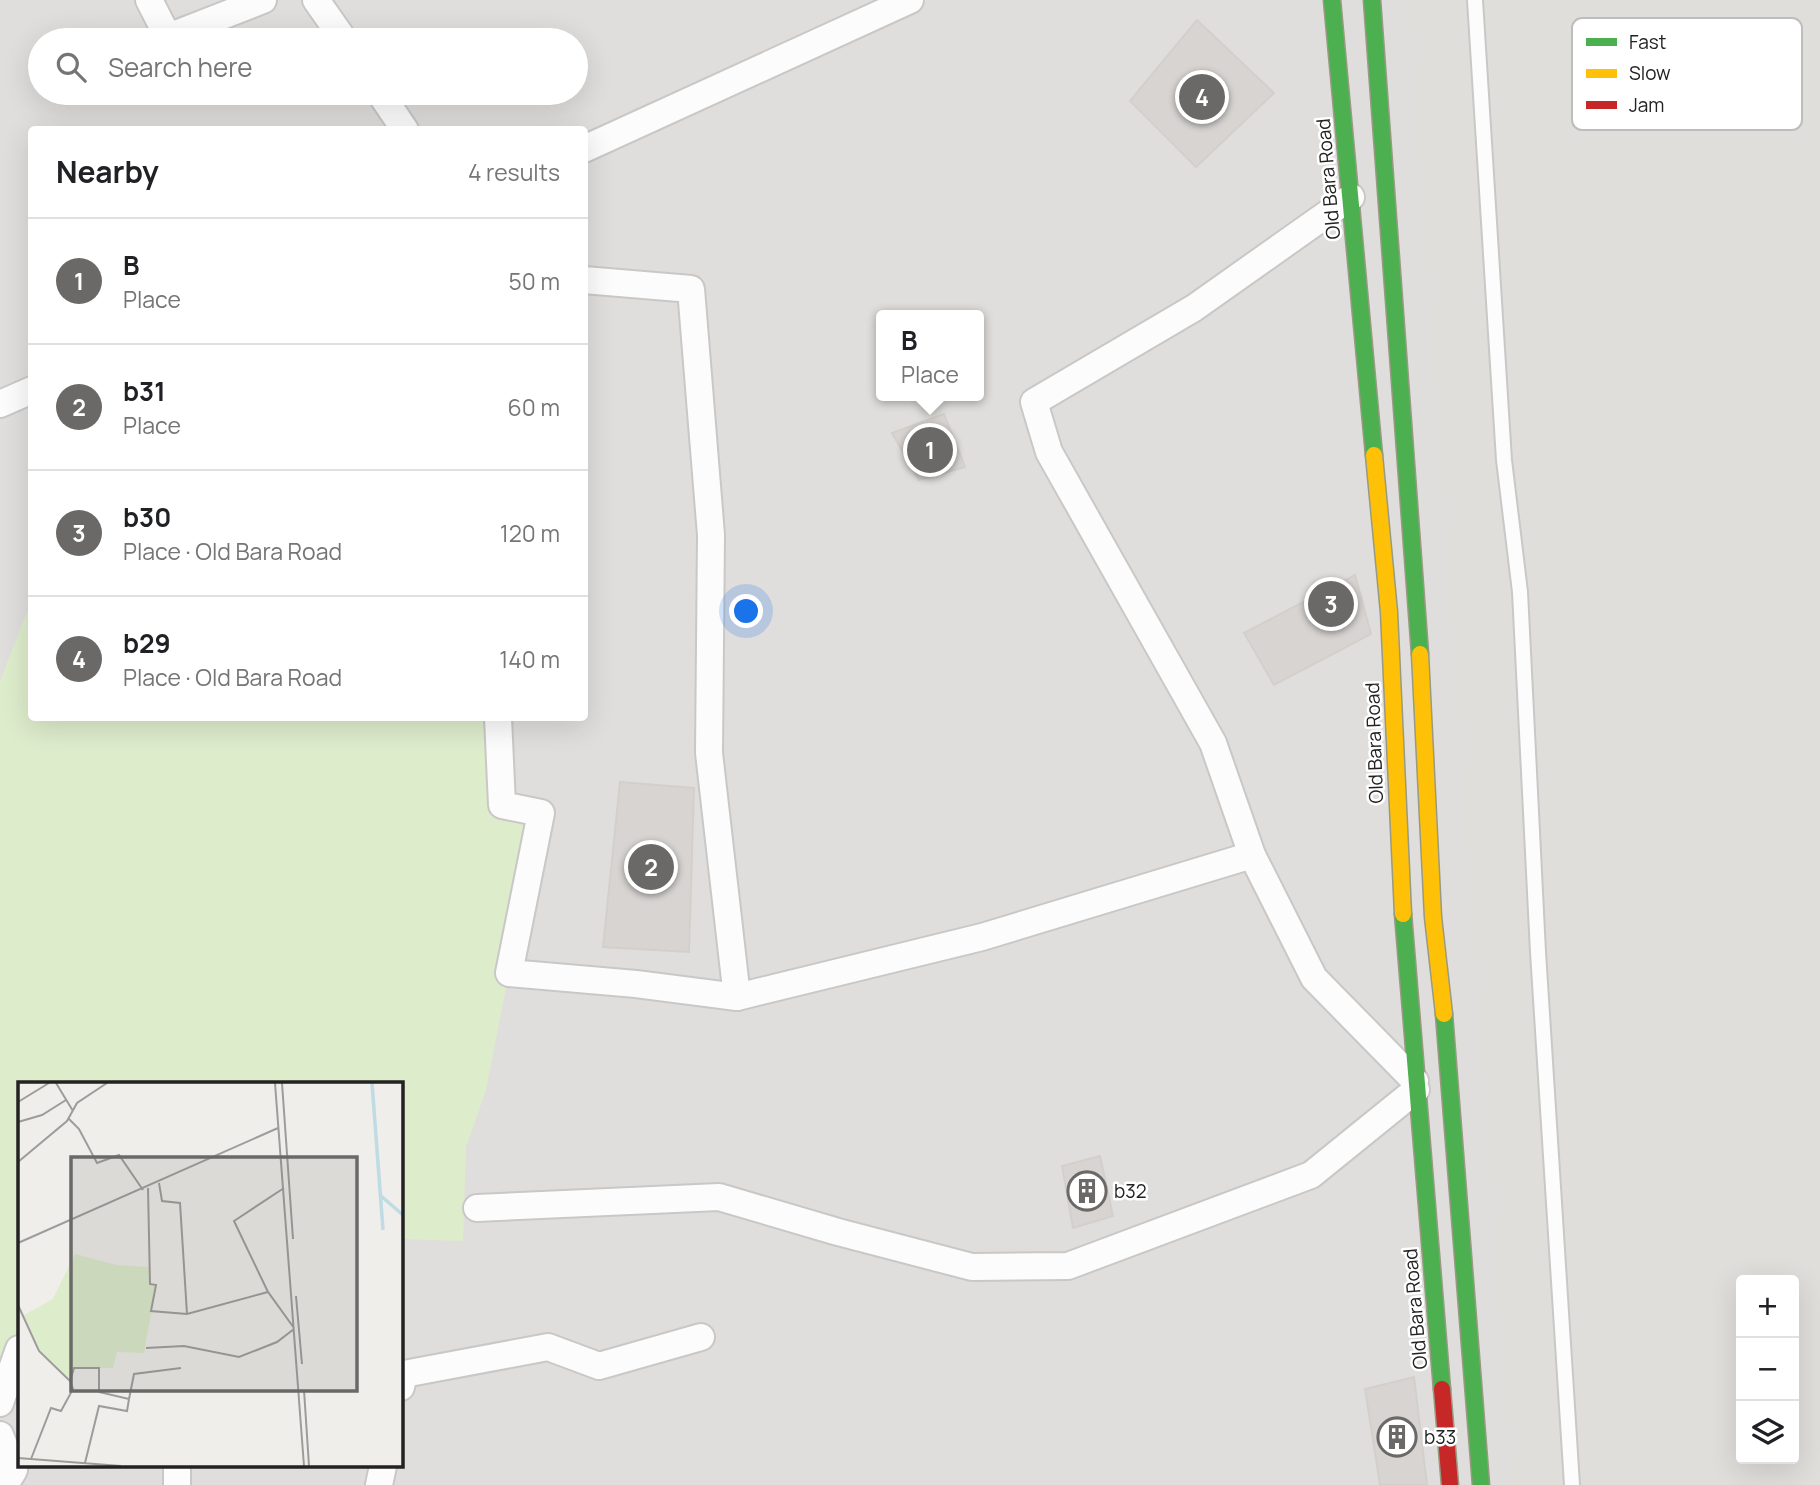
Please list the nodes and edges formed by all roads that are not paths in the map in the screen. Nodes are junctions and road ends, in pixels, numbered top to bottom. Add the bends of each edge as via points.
1 (149, 0) edge
2 (263, 0) edge
3 (316, 0) edge
4 (910, 0) edge
5 (1332, 0) edge
6 (1372, 0) edge
7 (1475, 0) edge
8 (163, 28) edge
9 (191, 28) edge
10 (336, 28) edge
11 (388, 105) edge
12 (402, 126) edge
13 (588, 147) edge
14 (1351, 197) junction
15 (588, 280) edge
16 (28, 392) edge
17 (0, 404) edge
18 (1402, 411) junction
19 (1371, 415) junction
20 (498, 721) edge
21 (1252, 855) junction
22 (737, 997) junction
23 (1416, 1086) junction
24 (477, 1208) dead end
25 (701, 1337) dead end
26 (18, 1352) edge
27 (1442, 1375) junction
28 (1471, 1376) junction
29 (402, 1383) edge
30 (0, 1403) edge
31 (0, 1435) edge
32 (5, 1485) edge
33 (1450, 1485) edge
34 (1481, 1485) edge
35 (1572, 1485) edge

1 - 8 street
2 - 9 street
3 - 10 street
4 - 13 street
5 - 14 main road, Old Bara Road
6 - 18 main road
7 - 35 lane via 1504,460 1520,592
11 - 12 street
14 - 19 main road, Old Bara Road
14 - 21 street via 1194,308 1034,402 1049,452 1213,743
15 - 22 street via 691,289 711,535 709,752
16 - 17 street
18 - 19 main road
18 - 28 main road via 1433,917
19 - 23 main road, Old Bara Road via 1389,612 1401,894
20 - 22 street via 502,805 541,813 509,973
21 - 22 street via 982,937
21 - 23 street via 1314,978
23 - 24 street via 1311,1175 1068,1266 972,1267 719,1197
23 - 27 main road, Old Bara Road
25 - 29 street via 598,1366 548,1347 404,1374
26 - 30 street
27 - 28 main road
27 - 33 main road, Old Bara Road
28 - 34 main road
31 - 32 street via 13,1470

